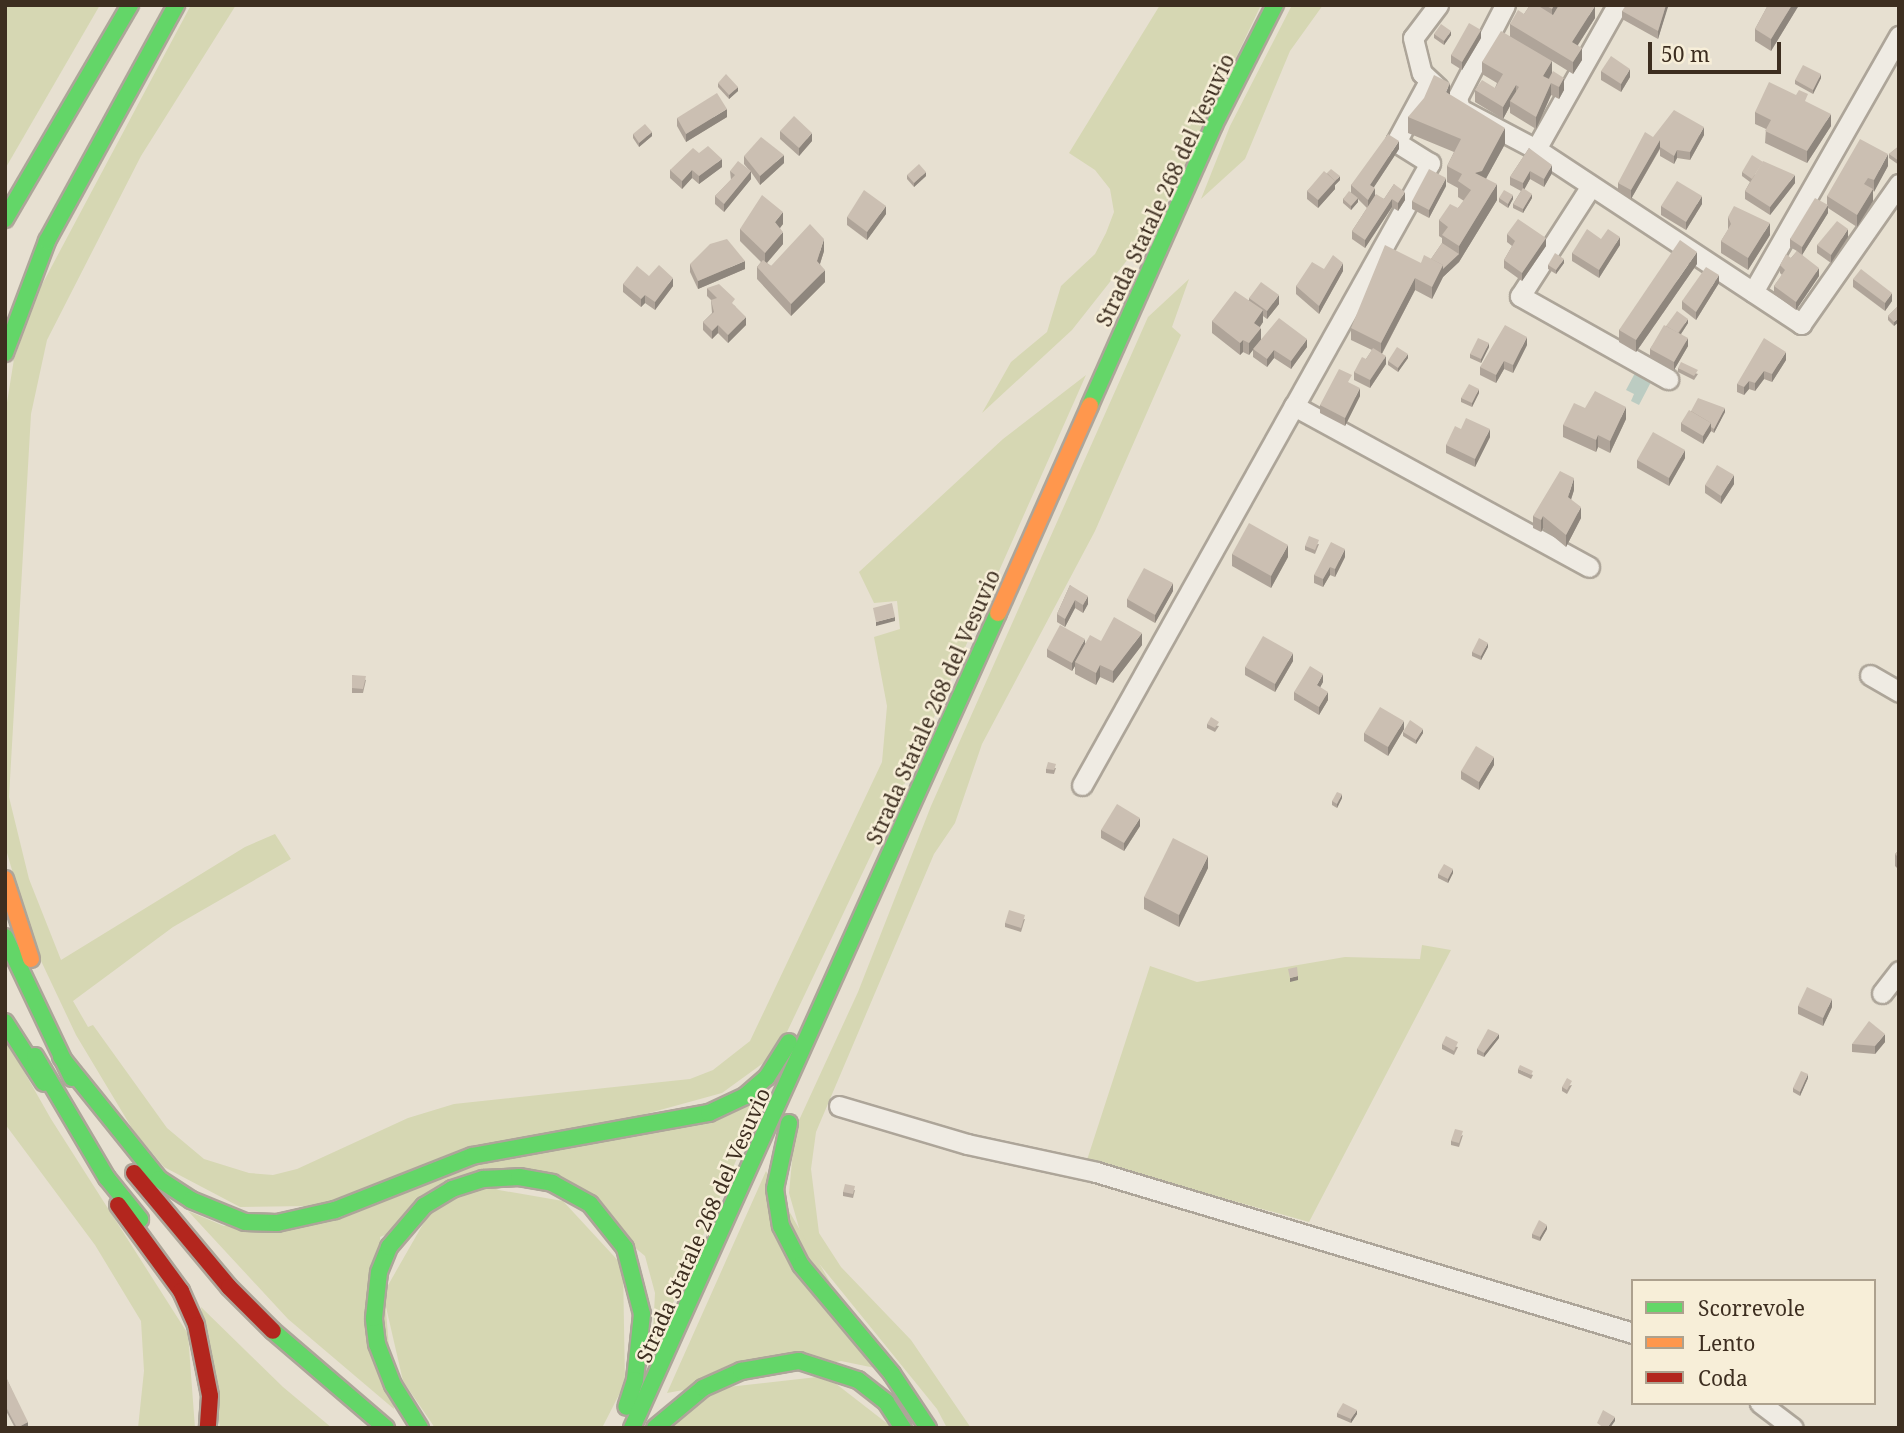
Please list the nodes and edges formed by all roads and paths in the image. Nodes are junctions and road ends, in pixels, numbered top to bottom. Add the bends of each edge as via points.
1 (108, 5) edge
2 (130, 5) edge
3 (162, 5) edge
4 (176, 5) edge
5 (1275, 5) edge
6 (1437, 5) edge
7 (1505, 5) edge
8 (1617, 5) edge
9 (1899, 36) edge
10 (1429, 81) junction
11 (1457, 98) junction
12 (74, 102) junction
13 (1536, 149) junction
14 (60, 181) dead end
15 (1899, 184) edge
16 (1591, 186) junction
17 (5, 219) edge
18 (1753, 292) junction
19 (5, 353) edge
20 (1668, 379) dead end
21 (1294, 406) junction
22 (1589, 567) dead end
23 (1870, 675) dead end
24 (1899, 692) edge
25 (1082, 785) dead end
26 (5, 879) edge
27 (879, 882) junction
28 (855, 936) junction
29 (5, 937) edge
30 (1899, 971) edge
31 (1882, 993) dead end
32 (9, 1004) dead end
33 (34, 1004) junction
34 (5, 1022) edge
35 (61, 1058) junction
36 (839, 1106) dead end
37 (72, 1122) junction
38 (107, 1178) junction
39 (197, 1285) dead end
40 (1631, 1332) edge
41 (1763, 1405) edge
42 (208, 1428) edge
43 (386, 1428) edge
44 (420, 1428) edge
45 (616, 1428) edge
46 (632, 1428) edge
47 (655, 1428) edge
48 (903, 1428) edge
49 (928, 1428) edge
50 (1793, 1428) edge

1 - 12 highway
2 - 12 highway
3 - 14 highway
4 - 19 highway via 47,241
5 - 27 highway, Strada Statale 268 del Vesuvio via 1161,245
6 - 10 street via 1412,37 1413,54
7 - 11 street
8 - 13 street
9 - 18 street
10 - 11 street
10 - 21 street via 1396,142 1430,163
11 - 13 street via 1460,109 1471,117
12 - 17 highway
13 - 16 street
15 - 18 street via 1801,324
16 - 18 street
16 - 20 street via 1520,296
21 - 22 street
21 - 25 street
23 - 24 street
26 - 33 highway via 37,976
27 - 28 highway, Strada Statale 268 del Vesuvio
27 - 35 highway via 837,948 783,1054 767,1077 744,1096 685,1121 472,1156 310,1218 245,1222 191,1200 159,1179
28 - 46 highway, Strada Statale 268 del Vesuvio
28 - 49 highway via 834,1010 788,1125 775,1189 781,1226 801,1265 892,1374
29 - 33 highway
30 - 31 street
32 - 37 highway
33 - 35 highway
34 - 37 highway via 18,1048
35 - 43 highway via 128,1165 187,1241 275,1333
36 - 40 street via 967,1144 1096,1172
37 - 38 highway
38 - 39 highway
38 - 42 highway via 119,1207 163,1262 196,1325 210,1396
41 - 50 street
44 - 45 highway via 393,1385 377,1344 374,1318 379,1272 389,1247 424,1206 452,1189 483,1179 519,1177 552,1183 590,1204 625,1248 642,1314 635,1380
47 - 48 highway via 703,1388 741,1371 799,1361 858,1380 886,1402

